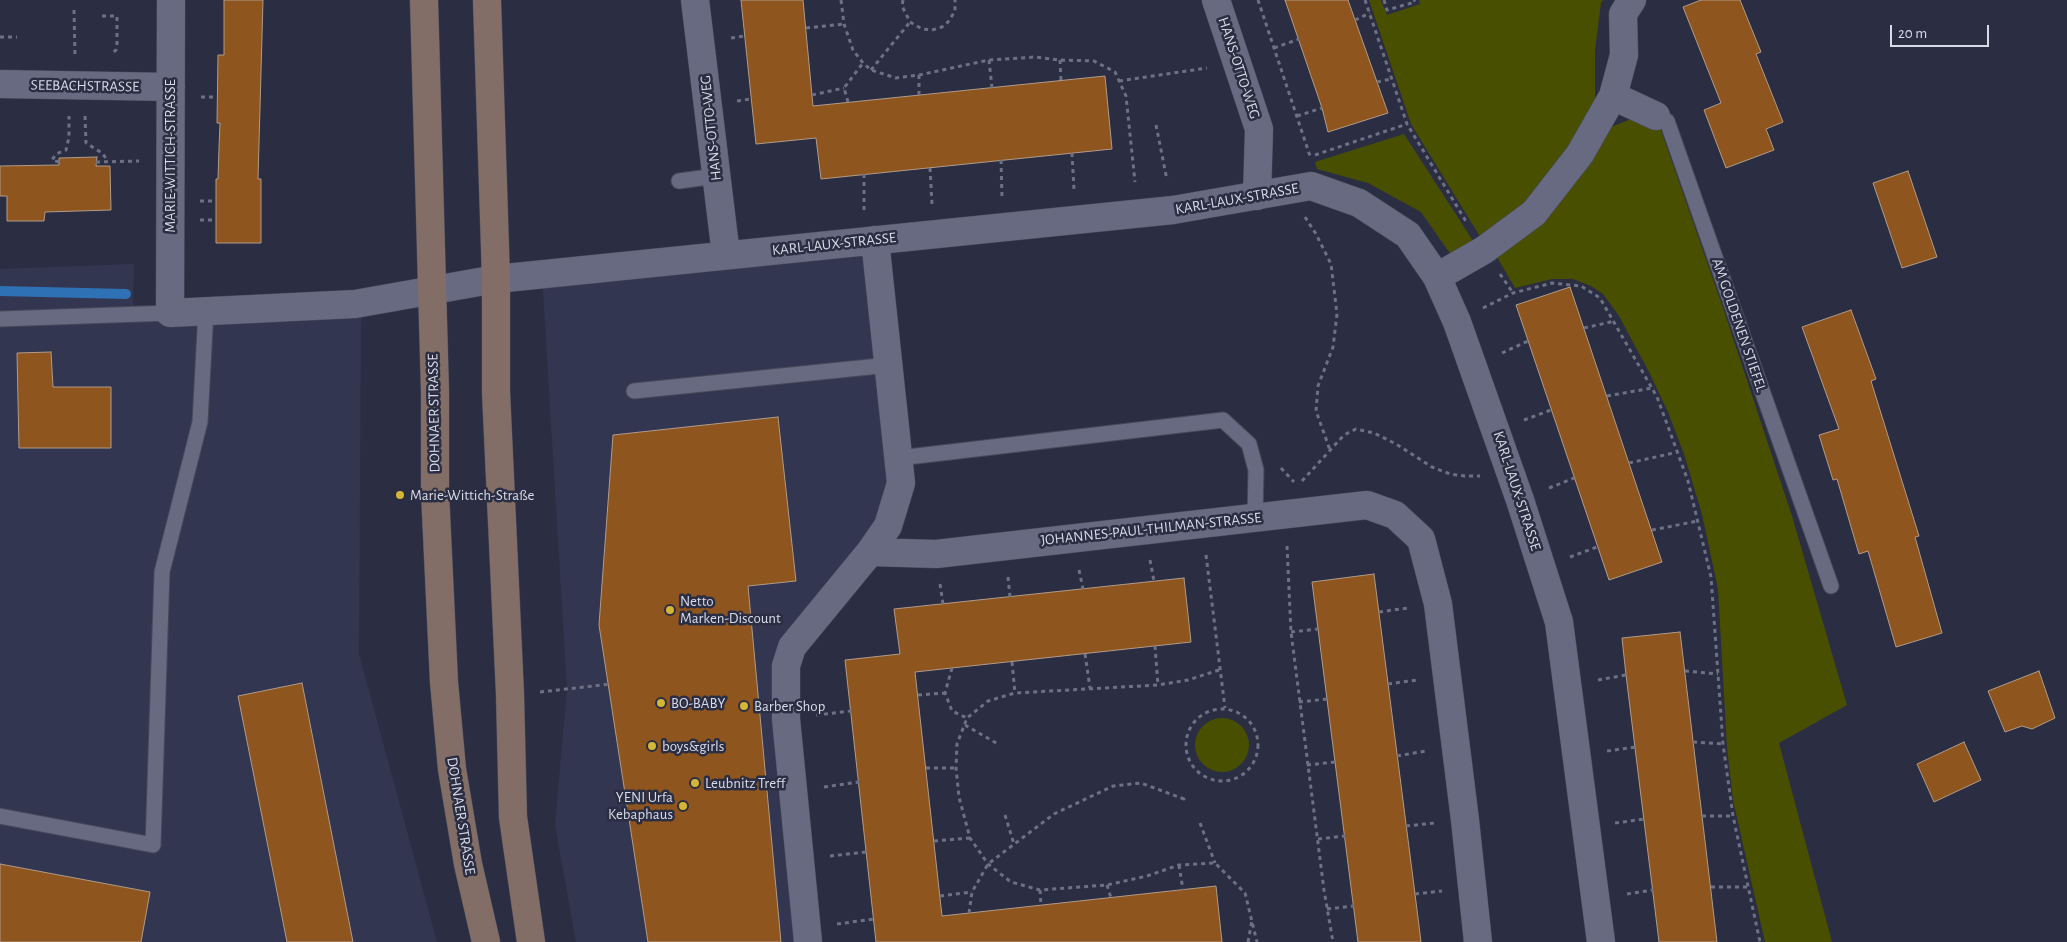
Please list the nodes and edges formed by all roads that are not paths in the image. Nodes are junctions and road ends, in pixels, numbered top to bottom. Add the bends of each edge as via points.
1 (171, 0) edge
2 (424, 0) edge
3 (487, 0) edge
4 (695, 0) edge
5 (1216, 0) edge
6 (1632, 0) edge
7 (0, 84) edge
8 (171, 87) junction
9 (1613, 96) junction
10 (1656, 116) joint
11 (716, 176) junction
12 (679, 181) dead end
13 (1257, 196) junction
14 (875, 240) junction
15 (726, 256) junction
16 (1437, 277) junction
17 (496, 279) junction
18 (432, 290) junction
19 (206, 310) junction
20 (170, 313) junction
21 (0, 319) edge
22 (889, 365) junction
23 (634, 391) dead end
24 (899, 458) junction
25 (1254, 518) junction
26 (870, 552) junction
27 (1831, 586) dead end
28 (0, 816) edge
29 (486, 942) edge
30 (531, 942) edge
31 (808, 942) edge
32 (1478, 942) edge
33 (1601, 942) edge

1 - 8 street, MARIE-WITTICH-STRASSE
2 - 18 main road, DOHNAER STRASSE
3 - 17 main road
4 - 11 street, HANS-OTTO-WEG
5 - 13 street, HANS-OTTO-WEG via 1259,129
6 - 9 street via 1623,14 1624,56
7 - 8 street, SEEBACHSTRASSE
8 - 20 street, MARIE-WITTICH-STRASSE
9 - 10 street, AM GOLDENEN STIEFEL
9 - 16 street via 1580,154 1534,213 1484,250
10 - 27 lane, AM GOLDENEN STIEFEL via 1667,121
11 - 12 lane
11 - 15 street, HANS-OTTO-WEG
13 - 14 street, KARL-LAUX-STRASSE via 1173,210
13 - 16 street, KARL-LAUX-STRASSE via 1298,188 1359,203 1408,235
14 - 15 street, KARL-LAUX-STRASSE
14 - 22 street
15 - 17 street, KARL-LAUX-STRASSE
16 - 33 street, KARL-LAUX-STRASSE via 1457,322 1520,500 1559,622
17 - 18 street
17 - 30 main road via 496,392 510,694 512,817
18 - 19 street via 355,304
18 - 29 main road, DOHNAER STRASSE via 435,492 444,682 453,779
19 - 20 street
19 - 28 lane via 200,422 162,572 153,845
20 - 21 lane
22 - 23 lane
22 - 24 street
24 - 25 lane via 1223,420 1248,444 1256,470
24 - 26 street via 901,483 888,526
25 - 26 street, JOHANNES-PAUL-THILMAN-STRASSE via 936,554
25 - 32 street, JOHANNES-PAUL-THILMAN-STRASSE via 1368,504 1395,515 1421,539 1438,604
26 - 31 street via 792,647 786,666 786,719

